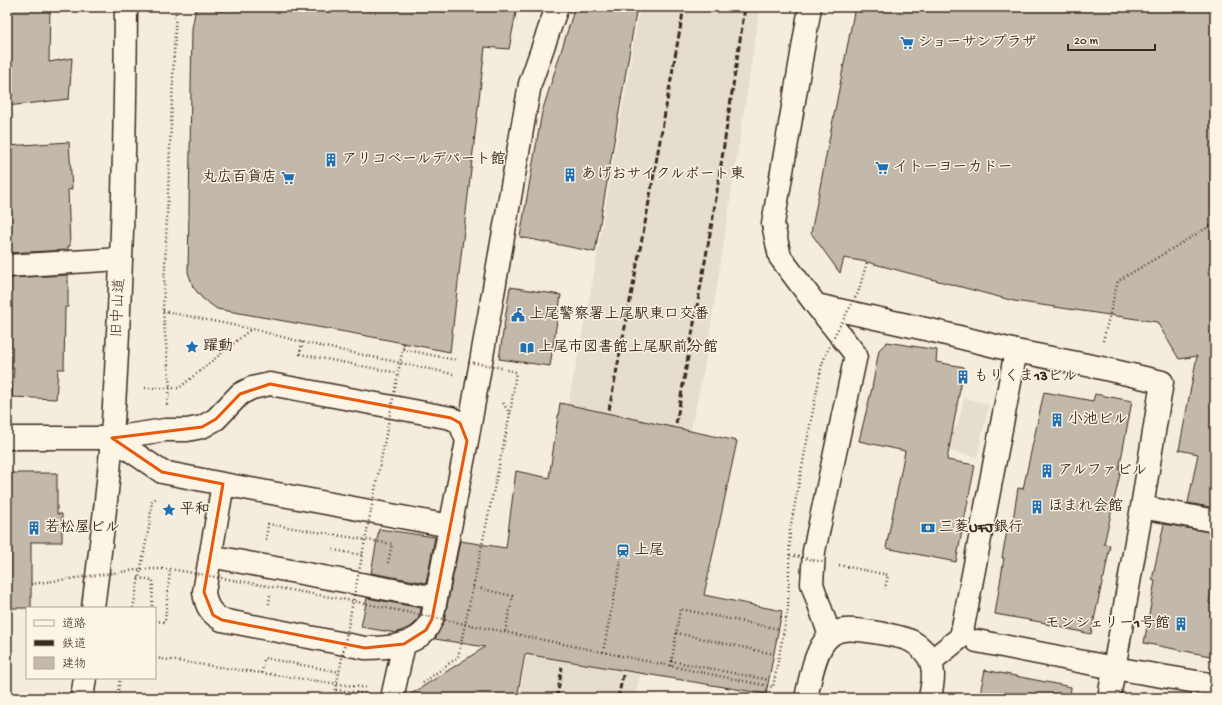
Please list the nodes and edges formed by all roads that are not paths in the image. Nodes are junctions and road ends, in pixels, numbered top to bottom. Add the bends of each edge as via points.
1 (126, 7) edge
2 (557, 7) edge
3 (810, 7) edge
4 (121, 259) junction
5 (7, 266) edge
6 (816, 305) junction
7 (1016, 351) junction
8 (7, 438) edge
9 (112, 438) junction
10 (467, 441) junction
11 (223, 484) junction
12 (1142, 507) junction
13 (1215, 521) edge
14 (450, 526) junction
15 (210, 556) junction
16 (436, 598) junction
17 (93, 607) edge
18 (830, 636) junction
19 (977, 641) dead end
20 (404, 644) junction
21 (931, 661) junction
22 (1114, 668) junction
23 (85, 679) edge
24 (1215, 685) edge
25 (82, 698) edge
26 (392, 698) edge
27 (806, 698) edge
28 (930, 698) edge
29 (1109, 698) edge

1 - 4 street, 旧中山道
2 - 10 street via 530,84
3 - 6 street via 773,224 780,257
4 - 5 street
4 - 9 street, 旧中山道
6 - 7 street
6 - 18 street via 856,355 814,552 812,584
7 - 12 street via 1162,382
7 - 21 street via 961,637
8 - 9 street
9 - 10 street via 202,427 216,418 240,394 270,384 451,418 460,423
9 - 11 street via 162,472
9 - 17 street, 旧中山道
10 - 14 street
11 - 14 street
11 - 15 street
12 - 13 street
12 - 22 street
14 - 16 street
15 - 16 street
15 - 20 street via 204,592 213,615 222,620 365,648 385,648
16 - 20 street via 432,619 426,630
18 - 21 street via 842,630 857,629 912,641
18 - 27 street via 822,644 816,657
19 - 22 street
20 - 26 street
21 - 28 street via 933,677
22 - 24 street
22 - 29 street
23 - 25 street

